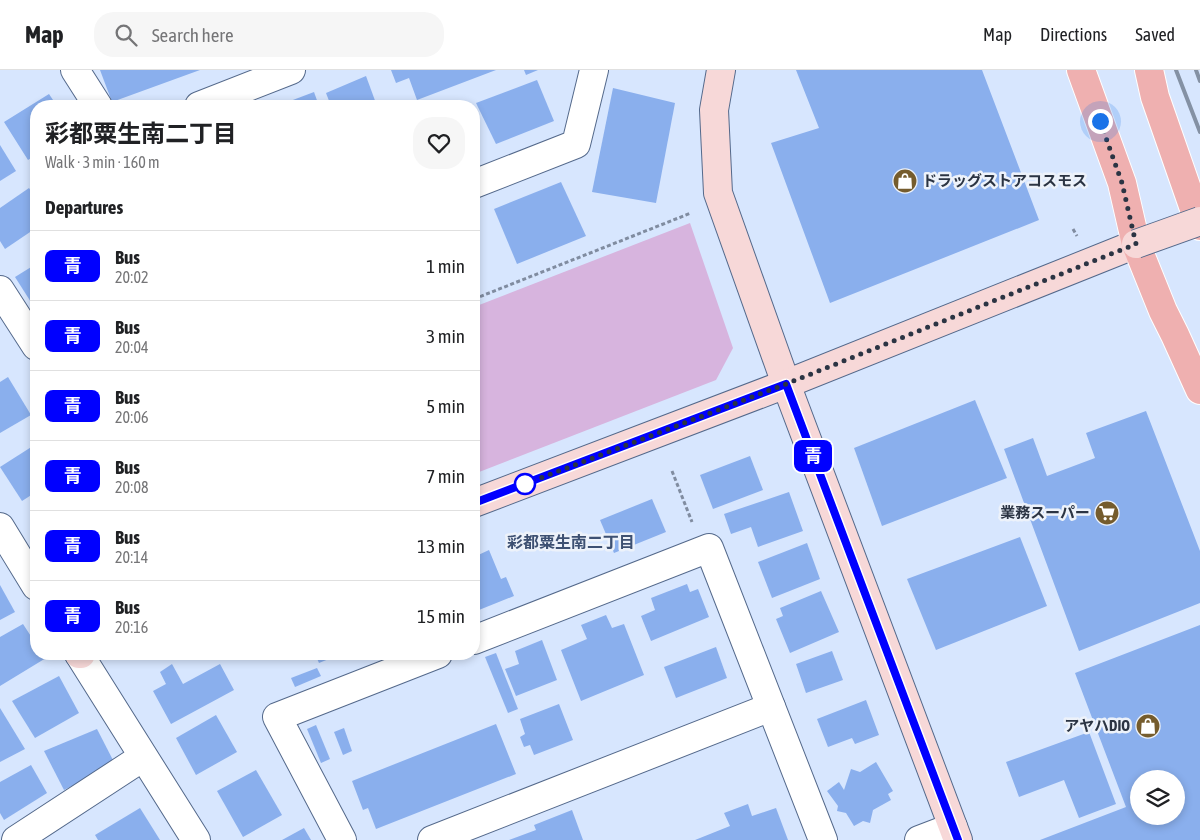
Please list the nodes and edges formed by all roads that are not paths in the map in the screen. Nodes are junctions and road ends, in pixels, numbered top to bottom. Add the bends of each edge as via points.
1 (75, 70) edge
2 (291, 70) edge
3 (594, 70) edge
4 (721, 70) edge
5 (1082, 70) edge
6 (1149, 70) edge
7 (1160, 70) edge
8 (94, 100) edge
9 (214, 100) edge
10 (1200, 168) edge
11 (480, 182) edge
12 (1200, 221) edge
13 (1200, 226) edge
14 (1136, 244) junction
15 (0, 290) edge
16 (30, 337) edge
17 (786, 384) junction
18 (1200, 390) edge
19 (480, 501) edge
20 (0, 527) edge
21 (30, 576) edge
22 (480, 638) edge
23 (83, 660) edge
24 (417, 660) edge
25 (771, 707) junction
26 (143, 757) junction
27 (956, 833) edge
28 (0, 834) edge
29 (4, 840) edge
30 (16, 840) edge
31 (196, 840) edge
32 (342, 840) edge
33 (432, 840) edge
34 (823, 840) edge
35 (919, 840) edge

1 - 8 street
2 - 9 street
3 - 11 street via 576,144
4 - 17 street via 714,110 718,193
5 - 14 main road via 1122,183
6 - 13 main road via 1155,97
7 - 10 main road
12 - 14 street, bridge
14 - 17 street
14 - 18 main road
15 - 16 street
17 - 19 street
17 - 27 street
20 - 21 street
22 - 25 street via 709,548
23 - 26 street
24 - 32 street via 277,717
25 - 33 street
25 - 34 street
26 - 30 street
26 - 31 street
27 - 35 street
28 - 29 street

